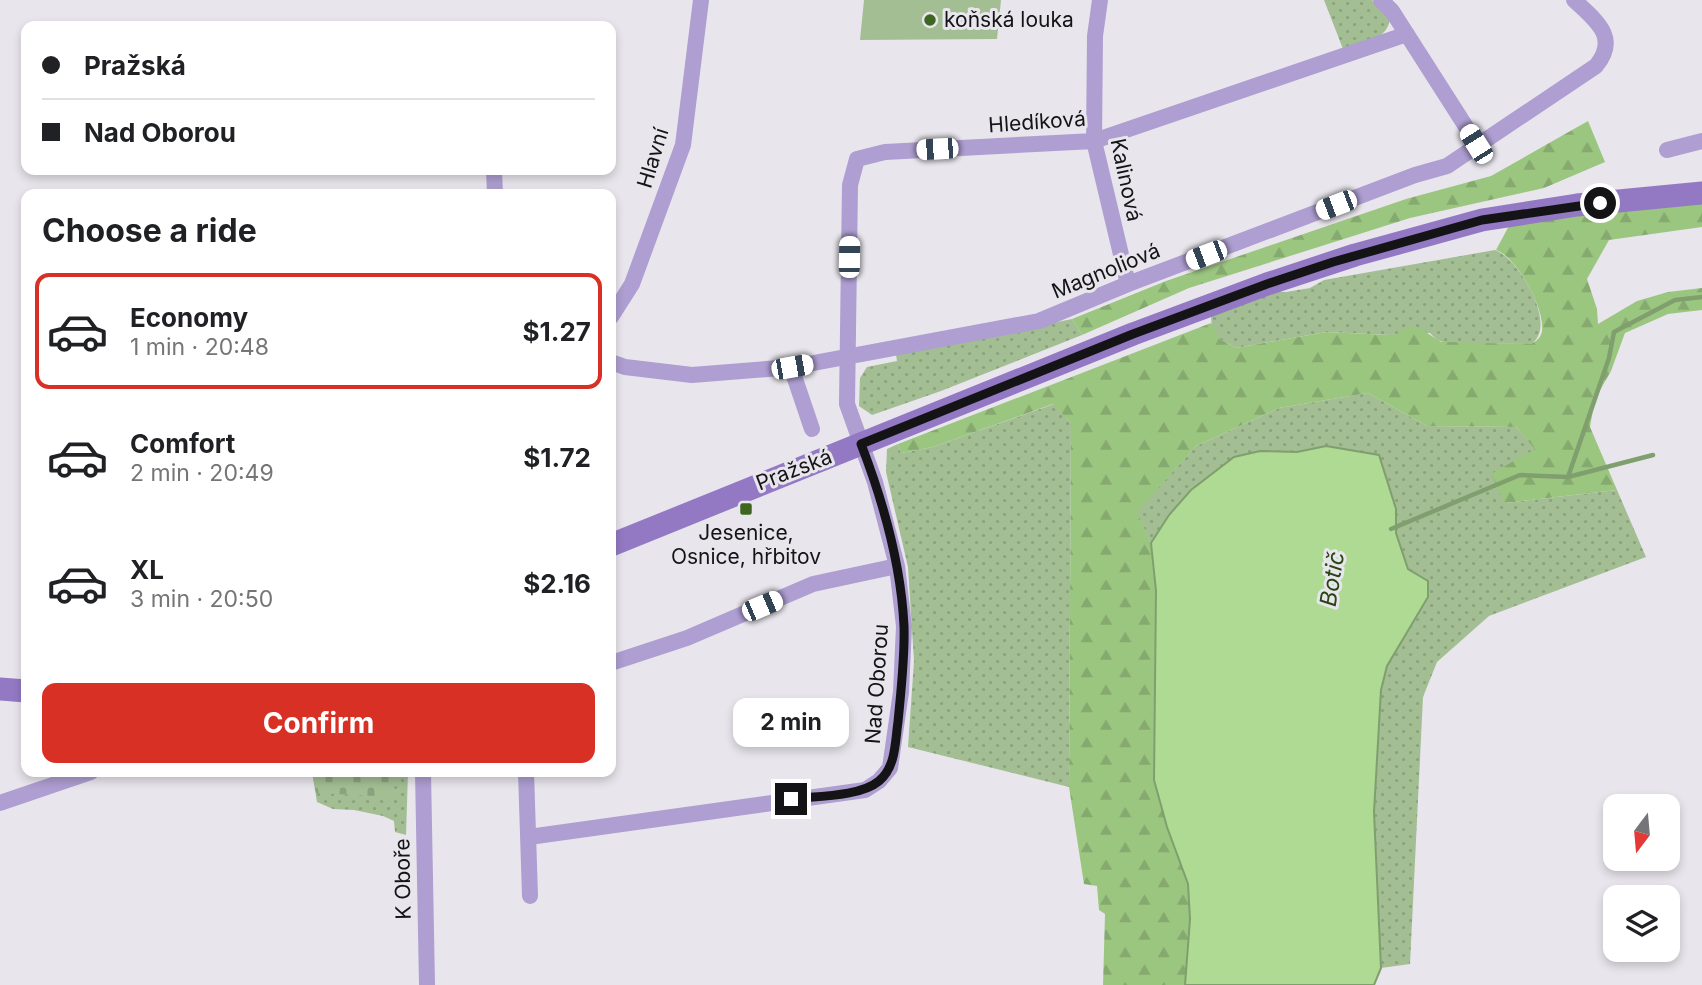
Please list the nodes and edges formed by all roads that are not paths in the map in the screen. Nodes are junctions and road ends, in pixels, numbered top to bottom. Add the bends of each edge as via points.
1 (701, 0) edge
2 (1100, 0) edge
3 (1381, 0) edge
4 (1574, 0) edge
5 (1407, 34) junction
6 (1094, 141) junction
7 (1702, 141) edge
8 (1476, 144) junction
9 (1667, 150) dead end
10 (1702, 193) edge
11 (1128, 284) junction
12 (616, 309) edge
13 (847, 357) junction
14 (616, 364) edge
15 (791, 367) junction
16 (812, 429) dead end
17 (861, 444) junction
18 (616, 543) edge
19 (897, 566) junction
20 (616, 661) edge
21 (0, 689) edge
22 (21, 691) edge
23 (76, 777) edge
24 (423, 777) edge
25 (526, 777) edge
26 (0, 803) edge
27 (528, 837) junction
28 (530, 896) dead end
29 (427, 985) edge

1 - 12 street, Hlavní via 683,145 632,284
2 - 6 street, Kalinová
3 - 5 street
4 - 8 street, Magnoliová via 1598,22 1605,37 1606,48 1596,66
5 - 6 street, Hledíková
5 - 8 street
6 - 11 street, Kalinová
6 - 13 street, Hledíková via 885,152 857,159 850,185
7 - 9 street
8 - 11 street, Magnoliová via 1447,166
10 - 17 main road, Pražská via 1482,220 1355,255 1133,334
11 - 13 street, Magnoliová via 1039,321
13 - 15 street, Magnoliová
13 - 17 street, Hledíková via 847,404
14 - 15 street, Magnoliová via 692,375
15 - 16 street
17 - 18 main road, Pražská
17 - 19 street, Nad Oborou
19 - 20 street via 813,584 687,638
19 - 27 street, Nad Oborou via 904,626 901,692 890,768 880,780 865,790
21 - 22 main road
23 - 26 street
24 - 29 street, K Oboře
25 - 27 street
27 - 28 street

